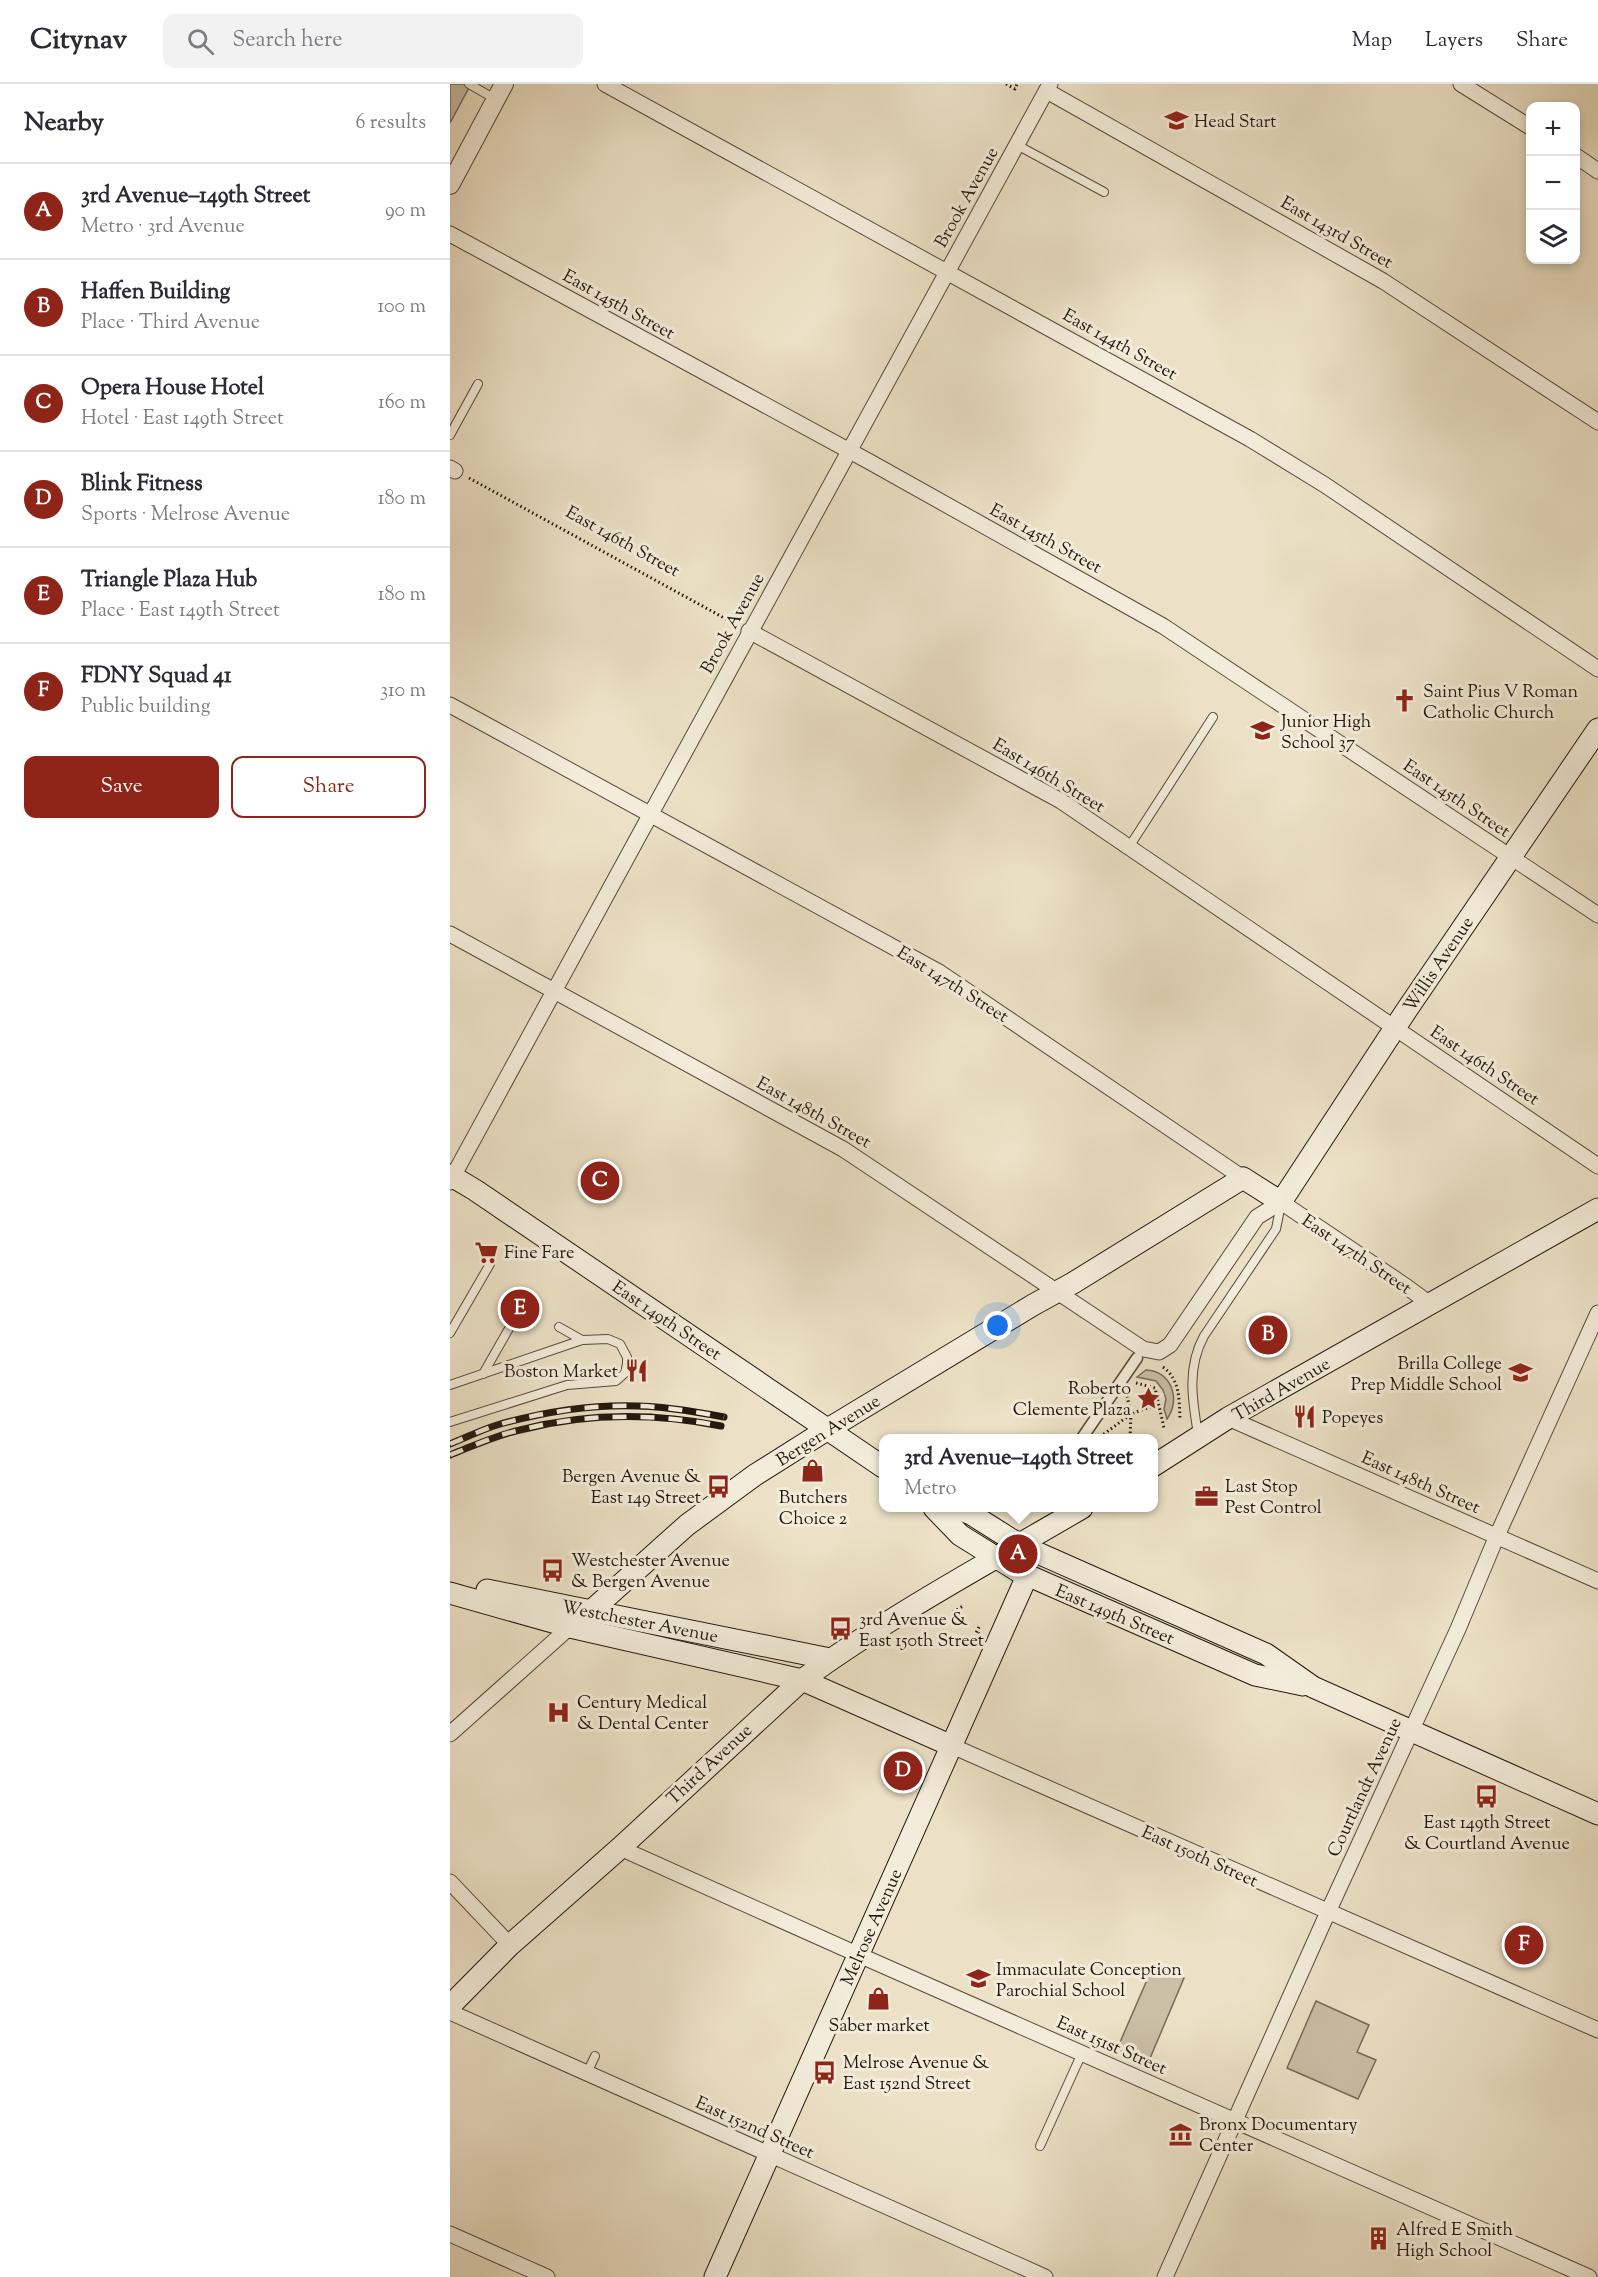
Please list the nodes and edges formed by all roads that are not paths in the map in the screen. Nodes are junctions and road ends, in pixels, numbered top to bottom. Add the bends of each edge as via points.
1 (469, 84) edge
2 (605, 84) edge
3 (1461, 84) edge
4 (1048, 87) edge
5 (500, 92) edge
6 (1526, 125) edge
7 (1017, 145) junction
8 (1580, 159) edge
9 (1598, 171) edge
10 (450, 185) edge
11 (1104, 192) dead end
12 (450, 234) edge
13 (948, 272) junction
14 (478, 384) dead end
15 (1598, 422) edge
16 (450, 435) edge
17 (848, 450) junction
18 (749, 631) junction
19 (1598, 669) edge
20 (450, 705) edge
21 (1213, 717) dead end
22 (1598, 729) edge
23 (652, 815) junction
24 (1129, 847) junction
25 (1510, 857) junction
26 (1598, 915) edge
27 (450, 934) edge
28 (554, 991) junction
29 (1396, 1028) junction
30 (1598, 1166) edge
31 (451, 1178) edge
32 (1243, 1178) junction
33 (1281, 1202) junction
34 (1598, 1209) edge
35 (490, 1264) dead end
36 (1057, 1293) junction
37 (1430, 1305) junction
38 (519, 1311) dead end
39 (1598, 1313) edge
40 (559, 1327) dead end
41 (450, 1333) edge
42 (582, 1340) junction
43 (1140, 1354) junction
44 (483, 1374) junction
45 (450, 1385) edge
46 (1228, 1418) junction
47 (450, 1422) edge
48 (828, 1429) junction
49 (1085, 1434) edge
50 (1199, 1438) junction
51 (1158, 1463) edge
52 (879, 1464) edge
53 (938, 1512) edge
54 (966, 1512) edge
55 (1075, 1512) edge
56 (1496, 1538) junction
57 (1020, 1545) junction
58 (995, 1558) junction
59 (1027, 1576) junction
60 (1598, 1581) edge
61 (450, 1583) edge
62 (450, 1593) edge
63 (591, 1611) junction
64 (570, 1627) junction
65 (830, 1659) junction
66 (802, 1680) junction
67 (1313, 1687) junction
68 (1412, 1731) junction
69 (450, 1734) edge
70 (952, 1746) junction
71 (1598, 1814) edge
72 (620, 1848) junction
73 (450, 1882) edge
74 (1328, 1912) junction
75 (510, 1945) junction
76 (859, 1955) junction
77 (450, 2006) edge
78 (450, 2012) edge
79 (1598, 2030) edge
80 (1082, 2053) junction
81 (595, 2055) dead end
82 (587, 2073) junction
83 (1235, 2120) junction
84 (1040, 2146) dead end
85 (769, 2155) junction
86 (450, 2234) edge
87 (547, 2277) edge
88 (715, 2277) edge
89 (1045, 2277) edge
90 (1165, 2277) edge
91 (1589, 2277) edge

1 - 5 lane
2 - 13 street, East 144th Street
3 - 6 street
4 - 7 street, Brook Avenue
4 - 15 street, East 143rd Street via 1383,280
5 - 10 street
7 - 11 lane
7 - 13 street, Brook Avenue
8 - 9 street
12 - 17 street, East 145th Street
13 - 17 street, Brook Avenue
13 - 19 street, East 144th Street via 1275,454
14 - 16 lane
17 - 18 street, Brook Avenue
17 - 25 street, East 145th Street via 1193,644
18 - 23 street, Brook Avenue
18 - 24 street, East 146th Street via 1061,801
20 - 23 street, East 147th Street
21 - 24 lane
22 - 25 main road, Willis Avenue
23 - 28 street, Brook Avenue
23 - 32 street, East 147th Street via 939,972
24 - 29 street, East 146th Street
25 - 26 street, East 145th Street
25 - 29 main road, Willis Avenue
27 - 28 street, East 148th Street
28 - 31 street, Brook Avenue
28 - 36 street, East 148th Street via 852,1154
29 - 30 street, East 146th Street
29 - 33 main road, Willis Avenue
31 - 48 main road, East 149th Street
32 - 33 main road, East 147th Street
32 - 36 main road, Bergen Avenue
33 - 37 street, East 147th Street
33 - 43 street, Willis Avenue via 1257,1217 1170,1345 1159,1352
33 - 50 lane, Willis Avenue via 1276,1229 1195,1355 1192,1391
34 - 37 main road, Third Avenue
35 - 41 lane
36 - 43 street, East 148th Street
36 - 48 main road, Bergen Avenue
37 - 46 main road, Third Avenue
38 - 44 lane
39 - 56 street, Courtlandt Avenue
40 - 42 lane
42 - 44 lane
42 - 47 lane via 608,1339 620,1344 627,1357 624,1373 616,1381 567,1385
43 - 49 street
44 - 45 lane
46 - 50 main road, Third Avenue
46 - 56 street, East 148th Street
48 - 52 main road, East 149th Street
48 - 63 main road, Bergen Avenue via 755,1475 687,1525
50 - 51 main road, Third Avenue
53 - 58 main road, East 149th Street via 960,1535
54 - 57 main road, East 149th Street
55 - 57 main road, Third Avenue
56 - 60 street, East 148th Street
56 - 68 street, Courtlandt Avenue
57 - 58 main road, Third Avenue
57 - 67 main road, East 149th Street via 1266,1654
58 - 59 main road, East 149th Street
58 - 65 main road, Third Avenue
59 - 67 main road, East 149th Street via 1255,1675
59 - 70 main road, Melrose Avenue
61 - 63 main road, Westchester Avenue
62 - 64 main road, Westchester Avenue
63 - 64 main road, Bergen Avenue
63 - 65 main road, Westchester Avenue
64 - 66 main road, Westchester Avenue
64 - 69 street, Bergen Avenue
65 - 66 main road, Third Avenue
66 - 70 main road, East 150th Street
66 - 72 main road, Third Avenue
67 - 68 main road, East 149th Street
68 - 71 main road, East 149th Street
68 - 74 street, Courtlandt Avenue
70 - 74 street, East 150th Street
70 - 76 main road, Melrose Avenue
72 - 75 main road, Third Avenue
72 - 76 street, East 151st Street
73 - 75 street
74 - 79 street, East 150th Street
74 - 83 street, Courtlandt Avenue
75 - 77 main road, Third Avenue
76 - 80 street, East 151st Street
76 - 85 main road, Melrose Avenue
78 - 82 street, East 152nd Street
80 - 83 street, East 151st Street
80 - 84 lane
81 - 82 lane
82 - 85 street, East 152nd Street
83 - 90 street, Courtlandt Avenue
83 - 91 street, East 151st Street
85 - 88 main road, Melrose Avenue
85 - 89 street, East 152nd Street
86 - 87 street

